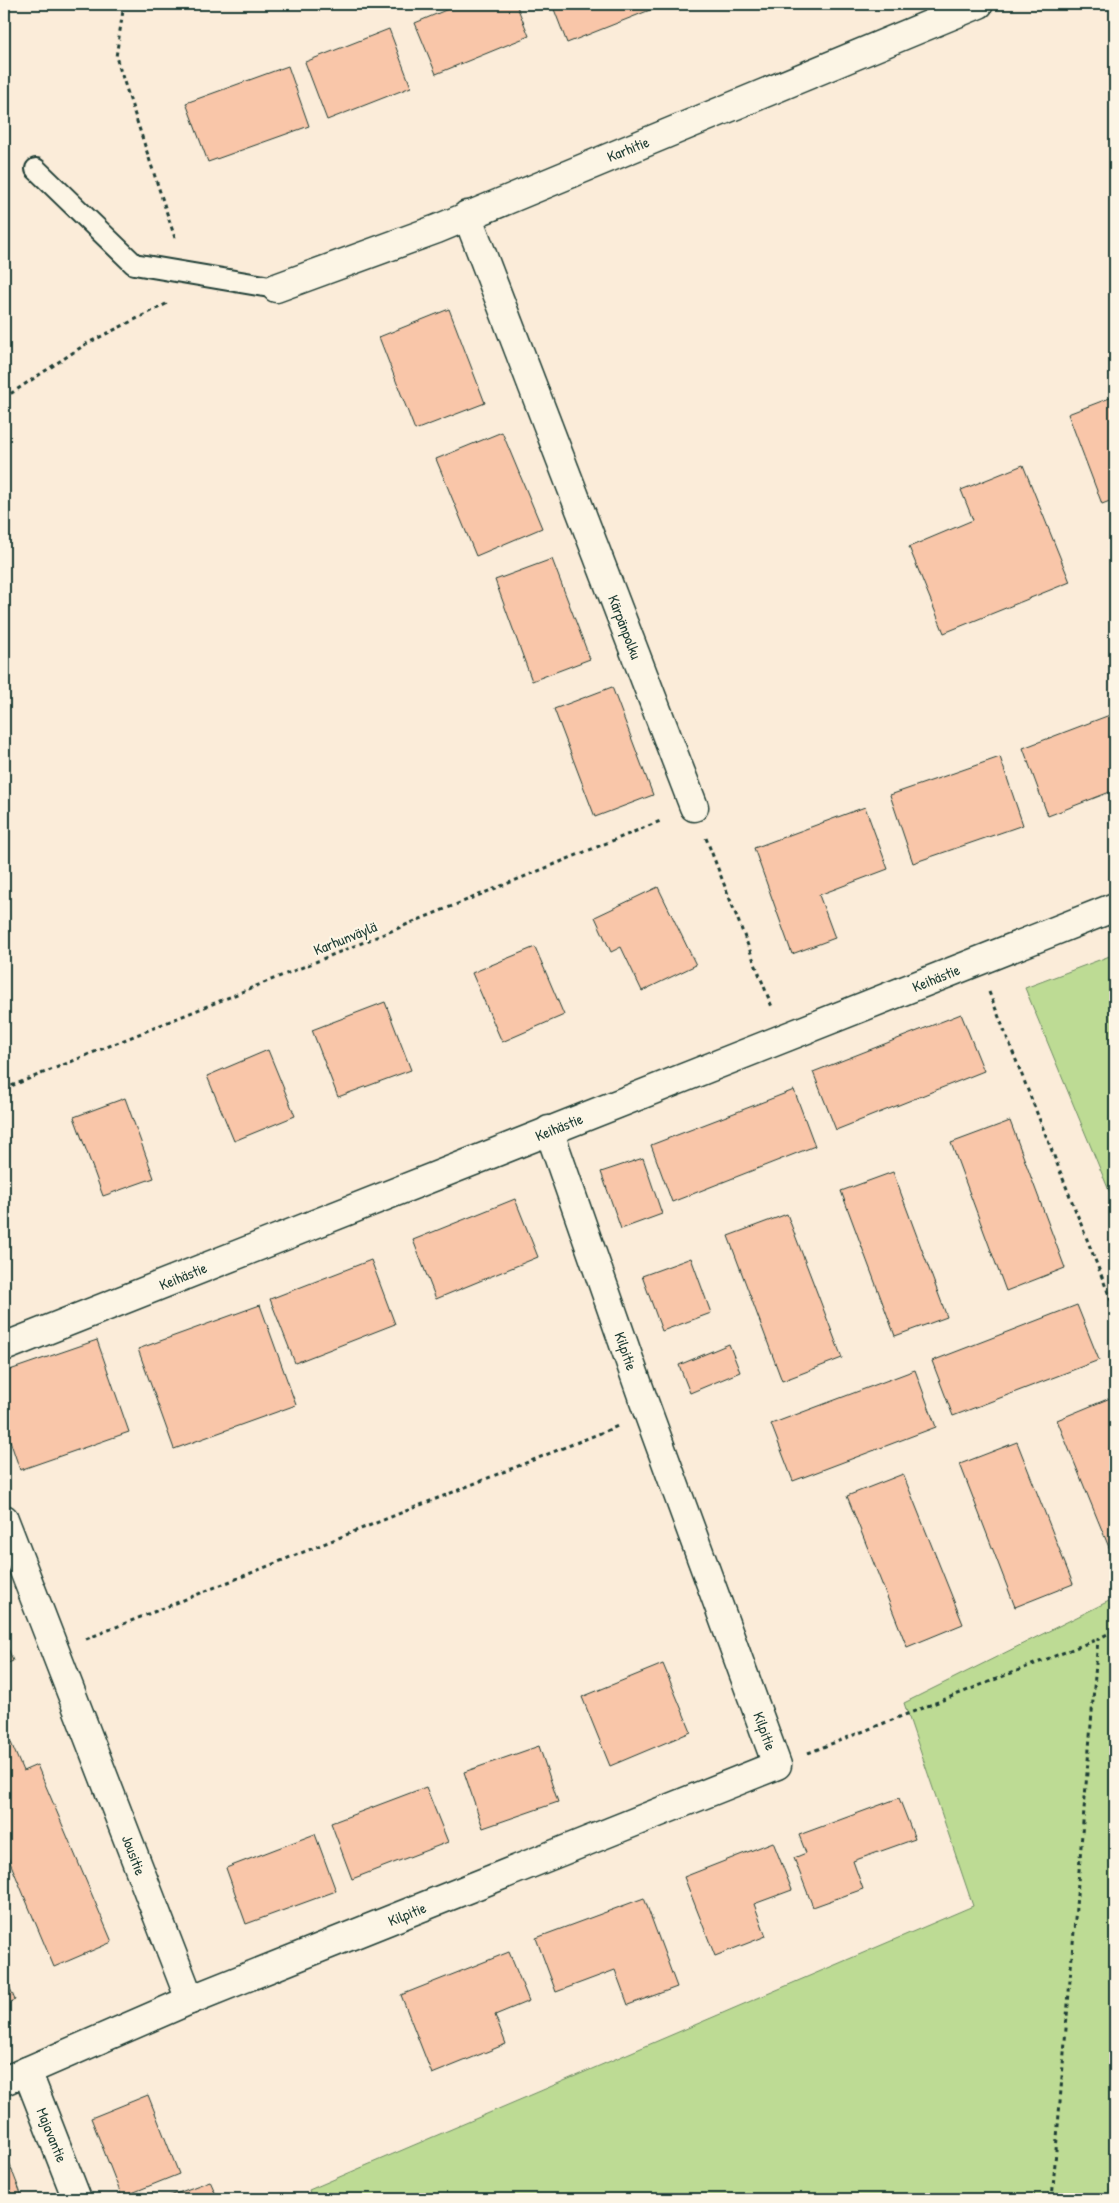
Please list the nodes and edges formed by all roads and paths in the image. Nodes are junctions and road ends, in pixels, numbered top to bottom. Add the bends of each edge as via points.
1 (124, 4) edge
2 (979, 4) edge
3 (36, 169) dead end
4 (467, 215) junction
5 (186, 273) junction
6 (276, 288) joint
7 (4, 398) edge
8 (694, 807) junction
9 (1115, 907) edge
10 (976, 962) junction
11 (784, 1038) junction
12 (4, 1089) edge
13 (549, 1130) junction
14 (1115, 1310) edge
15 (4, 1347) edge
16 (648, 1414) junction
17 (4, 1519) edge
18 (1115, 1630) edge
19 (1098, 1639) junction
20 (55, 1651) junction
21 (777, 1765) junction
22 (190, 2000) junction
23 (15, 2076) edge
24 (77, 2199) edge
25 (1052, 2199) edge

1 - 5 path via 116,57
2 - 4 street, Karhitie
3 - 5 lane via 134,264
4 - 6 street, Karhitie
4 - 8 street, Kärpänpolku
5 - 6 lane
5 - 7 path via 166,304 86,344
8 - 11 path
8 - 12 path, Karhunväylä
9 - 10 street, Keihästie
10 - 11 street, Keihästie
10 - 14 path
11 - 13 street, Keihästie
13 - 15 street, Keihästie
13 - 16 street, Kilpitie
16 - 20 path
16 - 21 street, Kilpitie
17 - 20 street, Jousitie
18 - 19 path
19 - 21 path
19 - 25 path
20 - 22 street, Jousitie
21 - 22 street, Kilpitie
22 - 23 street
23 - 24 street, Majavantie

